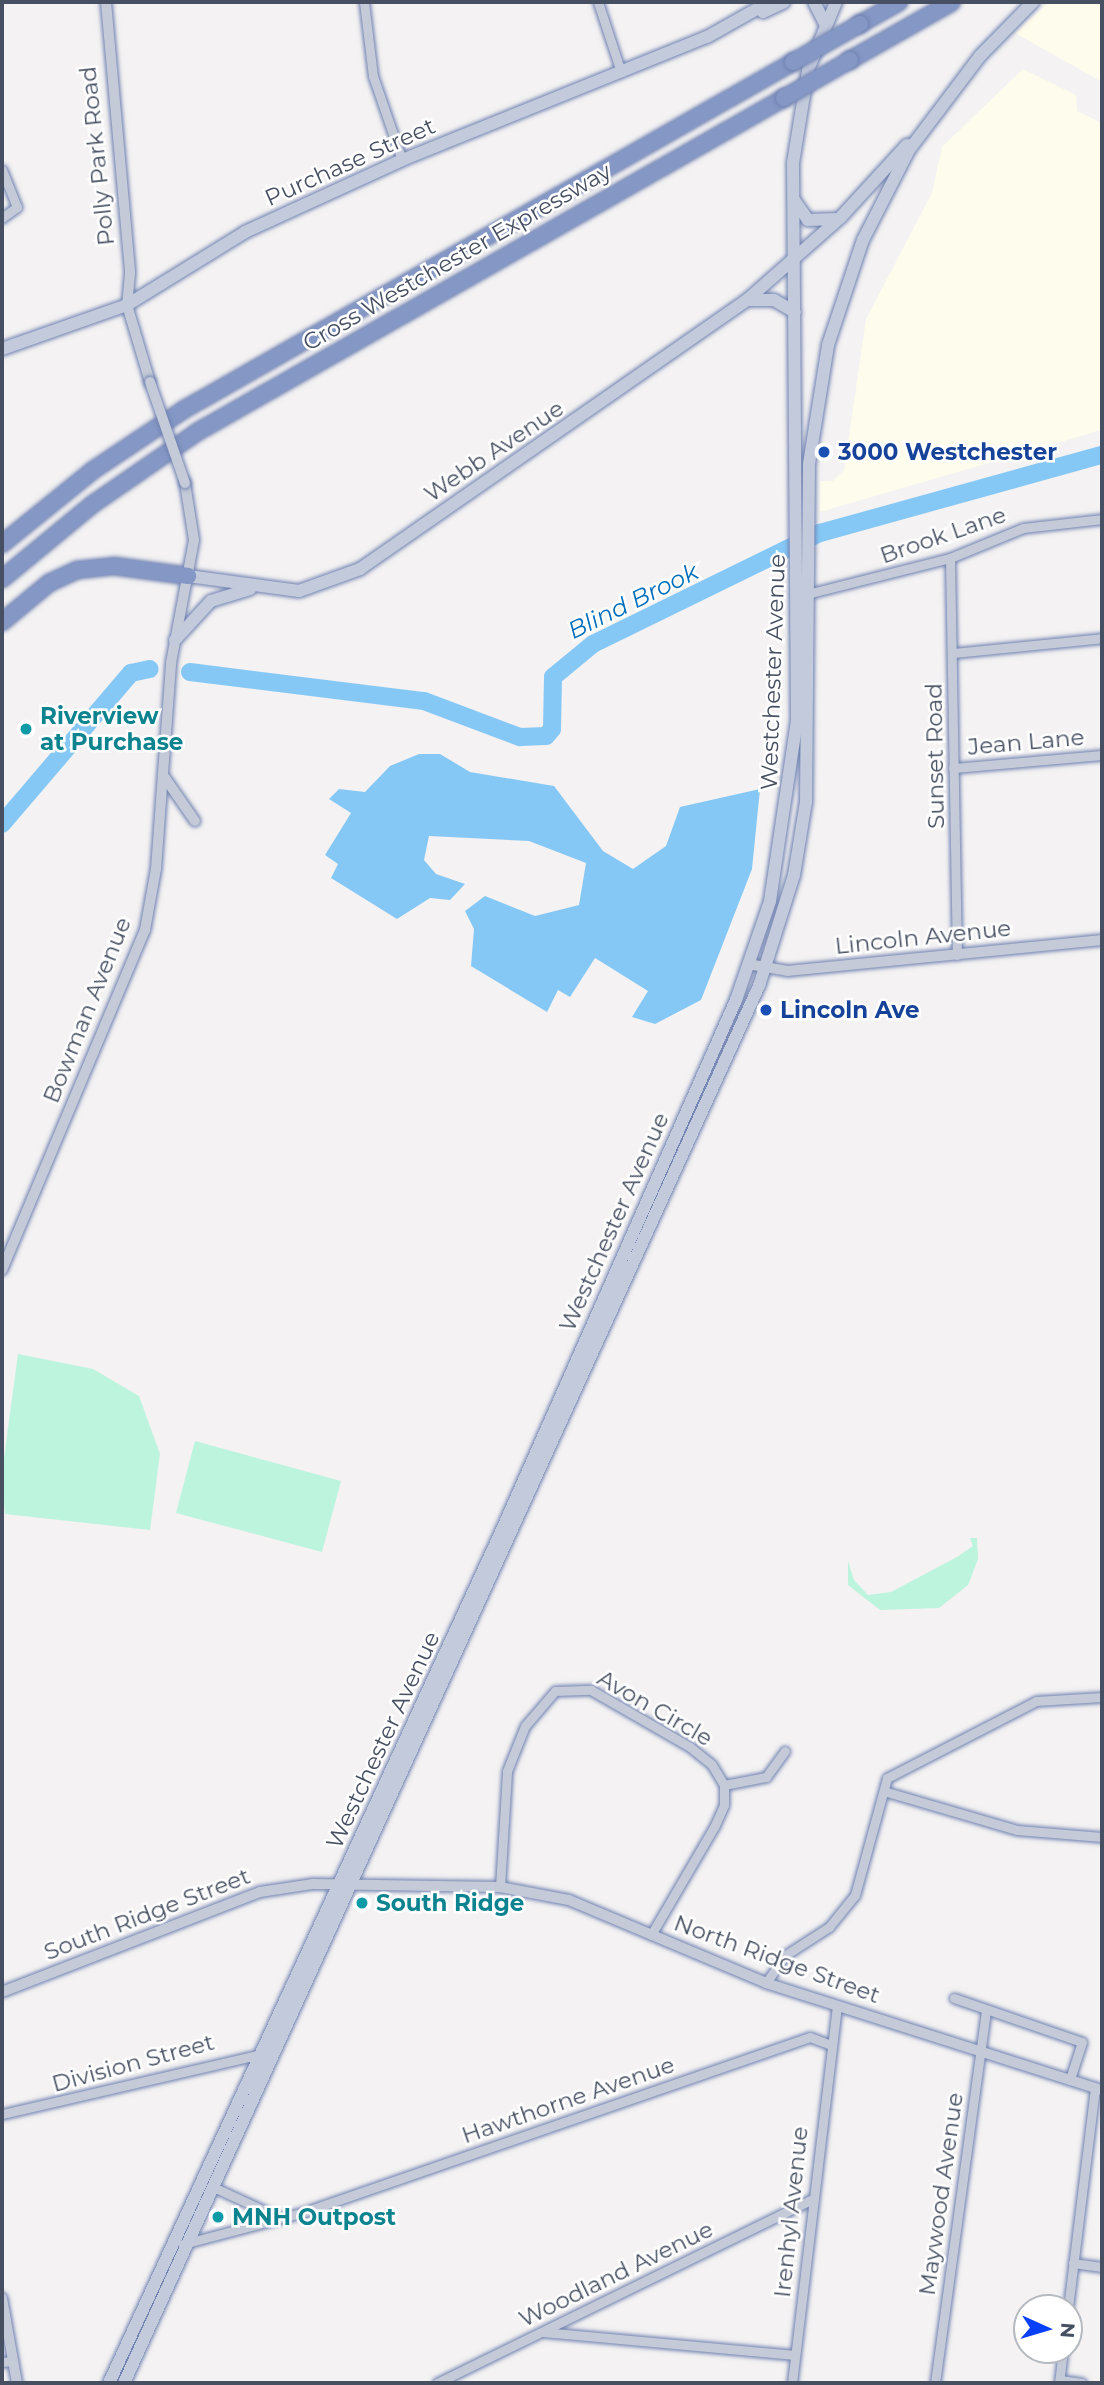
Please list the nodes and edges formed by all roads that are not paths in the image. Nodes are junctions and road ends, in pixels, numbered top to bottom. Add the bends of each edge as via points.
1 (106, 2) edge
2 (364, 2) edge
3 (598, 2) edge
4 (769, 2) edge
5 (784, 2) edge
6 (814, 2) edge
7 (836, 2) edge
8 (899, 2) edge
9 (953, 2) edge
10 (1033, 2) edge
11 (825, 24) junction
12 (724, 28) junction
13 (621, 72) junction
14 (931, 119) junction
15 (402, 160) junction
16 (2, 170) edge
17 (792, 197) junction
18 (841, 217) junction
19 (2, 218) edge
20 (794, 260) junction
21 (747, 300) junction
22 (127, 305) junction
23 (795, 312) junction
24 (2, 349) edge
25 (1102, 519) edge
26 (802, 521) junction
27 (2, 544) edge
28 (950, 558) junction
29 (188, 576) junction
30 (2, 579) edge
31 (254, 588) junction
32 (803, 595) junction
33 (2, 622) edge
34 (1102, 638) edge
35 (175, 640) junction
36 (953, 653) junction
37 (1102, 755) edge
38 (953, 768) junction
39 (162, 774) junction
40 (195, 821) dead end
41 (1102, 940) edge
42 (957, 955) junction
43 (748, 964) junction
44 (766, 968) junction
45 (2, 1270) edge
46 (1102, 1697) edge
47 (785, 1751) dead end
48 (724, 1785) junction
49 (887, 1792) junction
50 (1102, 1837) edge
51 (346, 1884) junction
52 (500, 1887) junction
53 (651, 1935) junction
54 (766, 1983) junction
55 (2, 1992) edge
56 (954, 1998) dead end
57 (837, 2006) junction
58 (986, 2010) junction
59 (831, 2045) junction
60 (981, 2052) junction
61 (268, 2053) junction
62 (1070, 2080) junction
63 (1099, 2089) edge
64 (2, 2114) edge
65 (213, 2185) junction
66 (198, 2193) junction
67 (812, 2199) junction
68 (278, 2217) junction
69 (181, 2243) junction
70 (1073, 2263) junction
71 (1102, 2267) edge
72 (1070, 2294) edge
73 (2, 2298) edge
74 (541, 2332) junction
75 (795, 2355) junction
76 (7, 2361) edge
77 (1061, 2364) edge
78 (1059, 2382) edge
79 (17, 2383) edge
80 (109, 2383) edge
81 (124, 2383) edge
82 (437, 2383) edge
83 (792, 2383) edge
84 (935, 2383) edge
85 (1082, 2383) edge

1 - 22 street, Polly Park Road via 130,273
2 - 15 street via 373,76
3 - 13 street
4 - 12 main road
5 - 12 main road
6 - 11 main road
7 - 11 main road, Westchester Avenue
8 - 27 highway, Cross Westchester Expressway, bridge via 185,409 92,471
9 - 30 highway, Cross Westchester Expressway, bridge via 199,431 93,504
10 - 14 main road
11 - 17 main road, Westchester Avenue via 800,105
12 - 13 main road, Purchase Street
13 - 15 main road, Purchase Street
14 - 18 main road, Webb Avenue
14 - 26 main road, Westchester Avenue via 883,197 839,308 814,412
15 - 22 main road, Purchase Street via 245,232
16 - 19 street via 17,207
17 - 18 main road via 808,220
17 - 20 main road, Westchester Avenue
18 - 20 main road, Webb Avenue
20 - 21 main road, Webb Avenue
20 - 23 main road, Westchester Avenue
21 - 23 main road via 774,300
21 - 31 main road, Webb Avenue via 360,569 307,589
22 - 24 main road, Purchase Street
22 - 29 street, Bowman Avenue, bridge via 185,483 194,528
23 - 26 main road, Westchester Avenue
25 - 28 street, Brook Lane via 1023,528
26 - 32 main road, Westchester Avenue
28 - 32 street, Brook Lane
28 - 36 street, Sunset Road
29 - 31 main road, Webb Avenue
29 - 33 highway via 114,566 77,570 49,583
29 - 35 street, Bowman Avenue
31 - 35 main road via 211,601
32 - 43 main road, Westchester Avenue via 791,788 775,882
32 - 44 main road, Westchester Avenue via 806,802 794,875
34 - 36 street
35 - 39 street, Bowman Avenue
36 - 38 street, Sunset Road
37 - 38 street, Jean Lane
38 - 42 street, Sunset Road
39 - 40 street
39 - 45 street, Bowman Avenue via 145,930
41 - 42 street, Lincoln Avenue
42 - 44 street, Lincoln Avenue via 787,971
43 - 44 street, Lincoln Avenue
43 - 51 main road, Westchester Avenue
44 - 51 main road, Westchester Avenue
46 - 49 street via 1059,1696 1012,1711 887,1778
47 - 48 street via 766,1777
48 - 52 street, Avon Circle via 690,1747 605,1697 580,1687 555,1690 535,1707 507,1771
48 - 53 street via 714,1827
49 - 50 street via 1017,1830
49 - 54 street via 878,1804 855,1895 829,1927 784,1956
51 - 52 street, North Ridge Street
51 - 55 street, South Ridge Street via 260,1892 209,1908
51 - 61 main road, Westchester Avenue
52 - 53 street, North Ridge Street via 569,1900
53 - 54 street, North Ridge Street
54 - 57 street, North Ridge Street
56 - 58 street
57 - 59 street
57 - 60 street, North Ridge Street
58 - 60 street, Maywood Avenue
58 - 62 street via 1082,2042
59 - 67 street, Irenhyl Avenue
59 - 68 street, Hawthorne Avenue via 810,2037
60 - 62 street, North Ridge Street
60 - 84 street, Maywood Avenue
61 - 64 street, Division Street
61 - 65 main road, Westchester Avenue
61 - 66 main road, Westchester Avenue
62 - 63 street, North Ridge Street
63 - 70 street
65 - 66 street
65 - 68 street
65 - 69 main road, Westchester Avenue
66 - 69 main road, Westchester Avenue
67 - 74 street, Woodland Avenue
67 - 75 street, Irenhyl Avenue
68 - 69 street, Hawthorne Avenue
69 - 80 main road, Westchester Avenue
69 - 81 main road, Westchester Avenue
70 - 71 street
70 - 72 street
73 - 76 street
74 - 75 street
74 - 82 street, Woodland Avenue
75 - 83 street, Irenhyl Avenue
76 - 79 street
77 - 78 street
78 - 85 street

